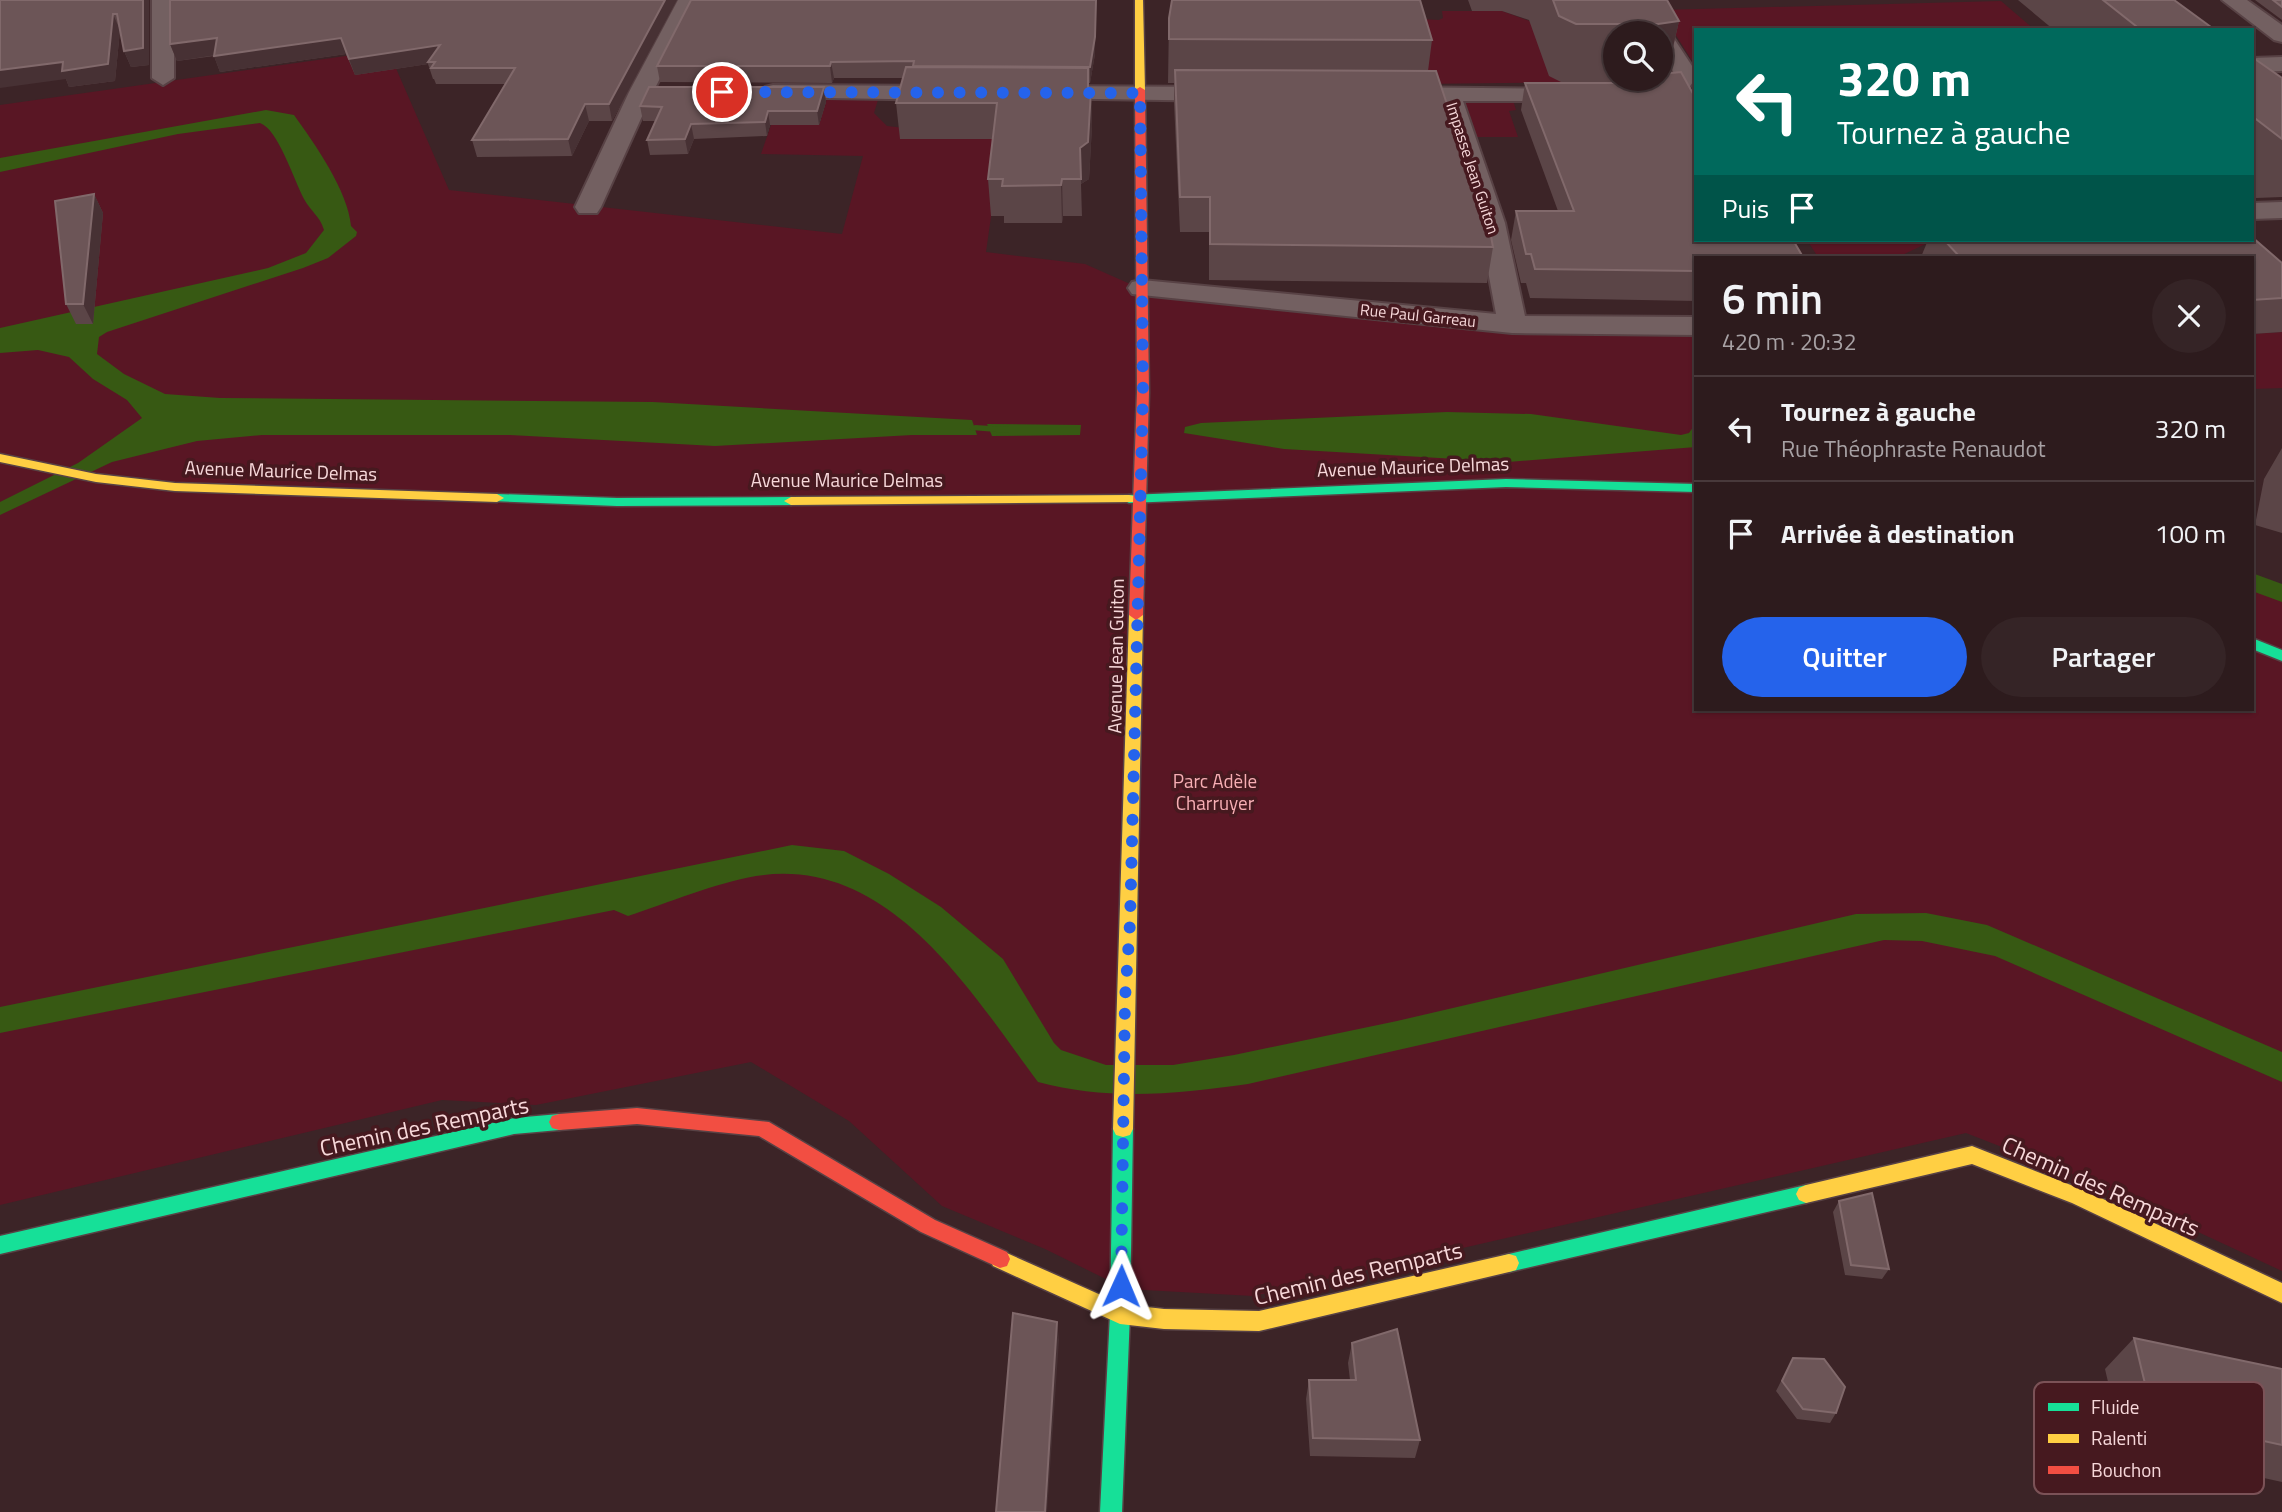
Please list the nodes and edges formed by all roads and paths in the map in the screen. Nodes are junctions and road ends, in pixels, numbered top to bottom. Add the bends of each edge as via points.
1 (163, 0) edge
2 (689, 0) edge
3 (1139, 0) edge
4 (2233, 0) edge
5 (2282, 35) edge
6 (1673, 55) edge
7 (2282, 64) edge
8 (2254, 65) edge
9 (163, 78) dead end
10 (1673, 90) edge
11 (1668, 91) edge
12 (641, 92) junction
13 (668, 92) edge
14 (749, 92) edge
15 (975, 93) edge
16 (1017, 93) edge
17 (1140, 93) junction
18 (1252, 94) edge
19 (1364, 94) edge
20 (1449, 94) junction
21 (588, 207) dead end
22 (2282, 210) edge
23 (2254, 211) edge
24 (1142, 288) junction
25 (1512, 324) junction
26 (1694, 326) edge
27 (0, 458) edge
28 (1694, 488) edge
29 (1140, 499) junction
30 (2254, 644) edge
31 (2282, 656) edge
32 (0, 1245) edge
33 (2282, 1293) edge
34 (1120, 1314) junction
35 (1111, 1512) edge

1 - 9 street
2 - 12 street
3 - 17 street, Avenue Jean Guiton
4 - 5 street
6 - 10 street via 1685,73 1682,84
7 - 8 street
11 - 20 street
12 - 13 street
12 - 21 street
14 - 15 street
16 - 17 street
17 - 18 street
17 - 24 street, Avenue Jean Guiton
19 - 20 street
20 - 25 street, Impasse Jean Guiton via 1492,223
22 - 23 street
24 - 25 street, Rue Paul Garreau
24 - 29 street, Avenue Jean Guiton
25 - 26 street, Rue Paul Garreau
27 - 29 street, Avenue Maurice Delmas via 96,478 271,492 617,502
28 - 29 street, Avenue Maurice Delmas via 1506,483
29 - 34 street, Avenue Jean Guiton
30 - 31 street
32 - 34 street, Chemin des Remparts via 513,1126 637,1116 762,1128 928,1226
33 - 34 street, Chemin des Remparts via 2079,1197 1972,1155 1259,1321
34 - 35 street, Avenue Jean Guiton

